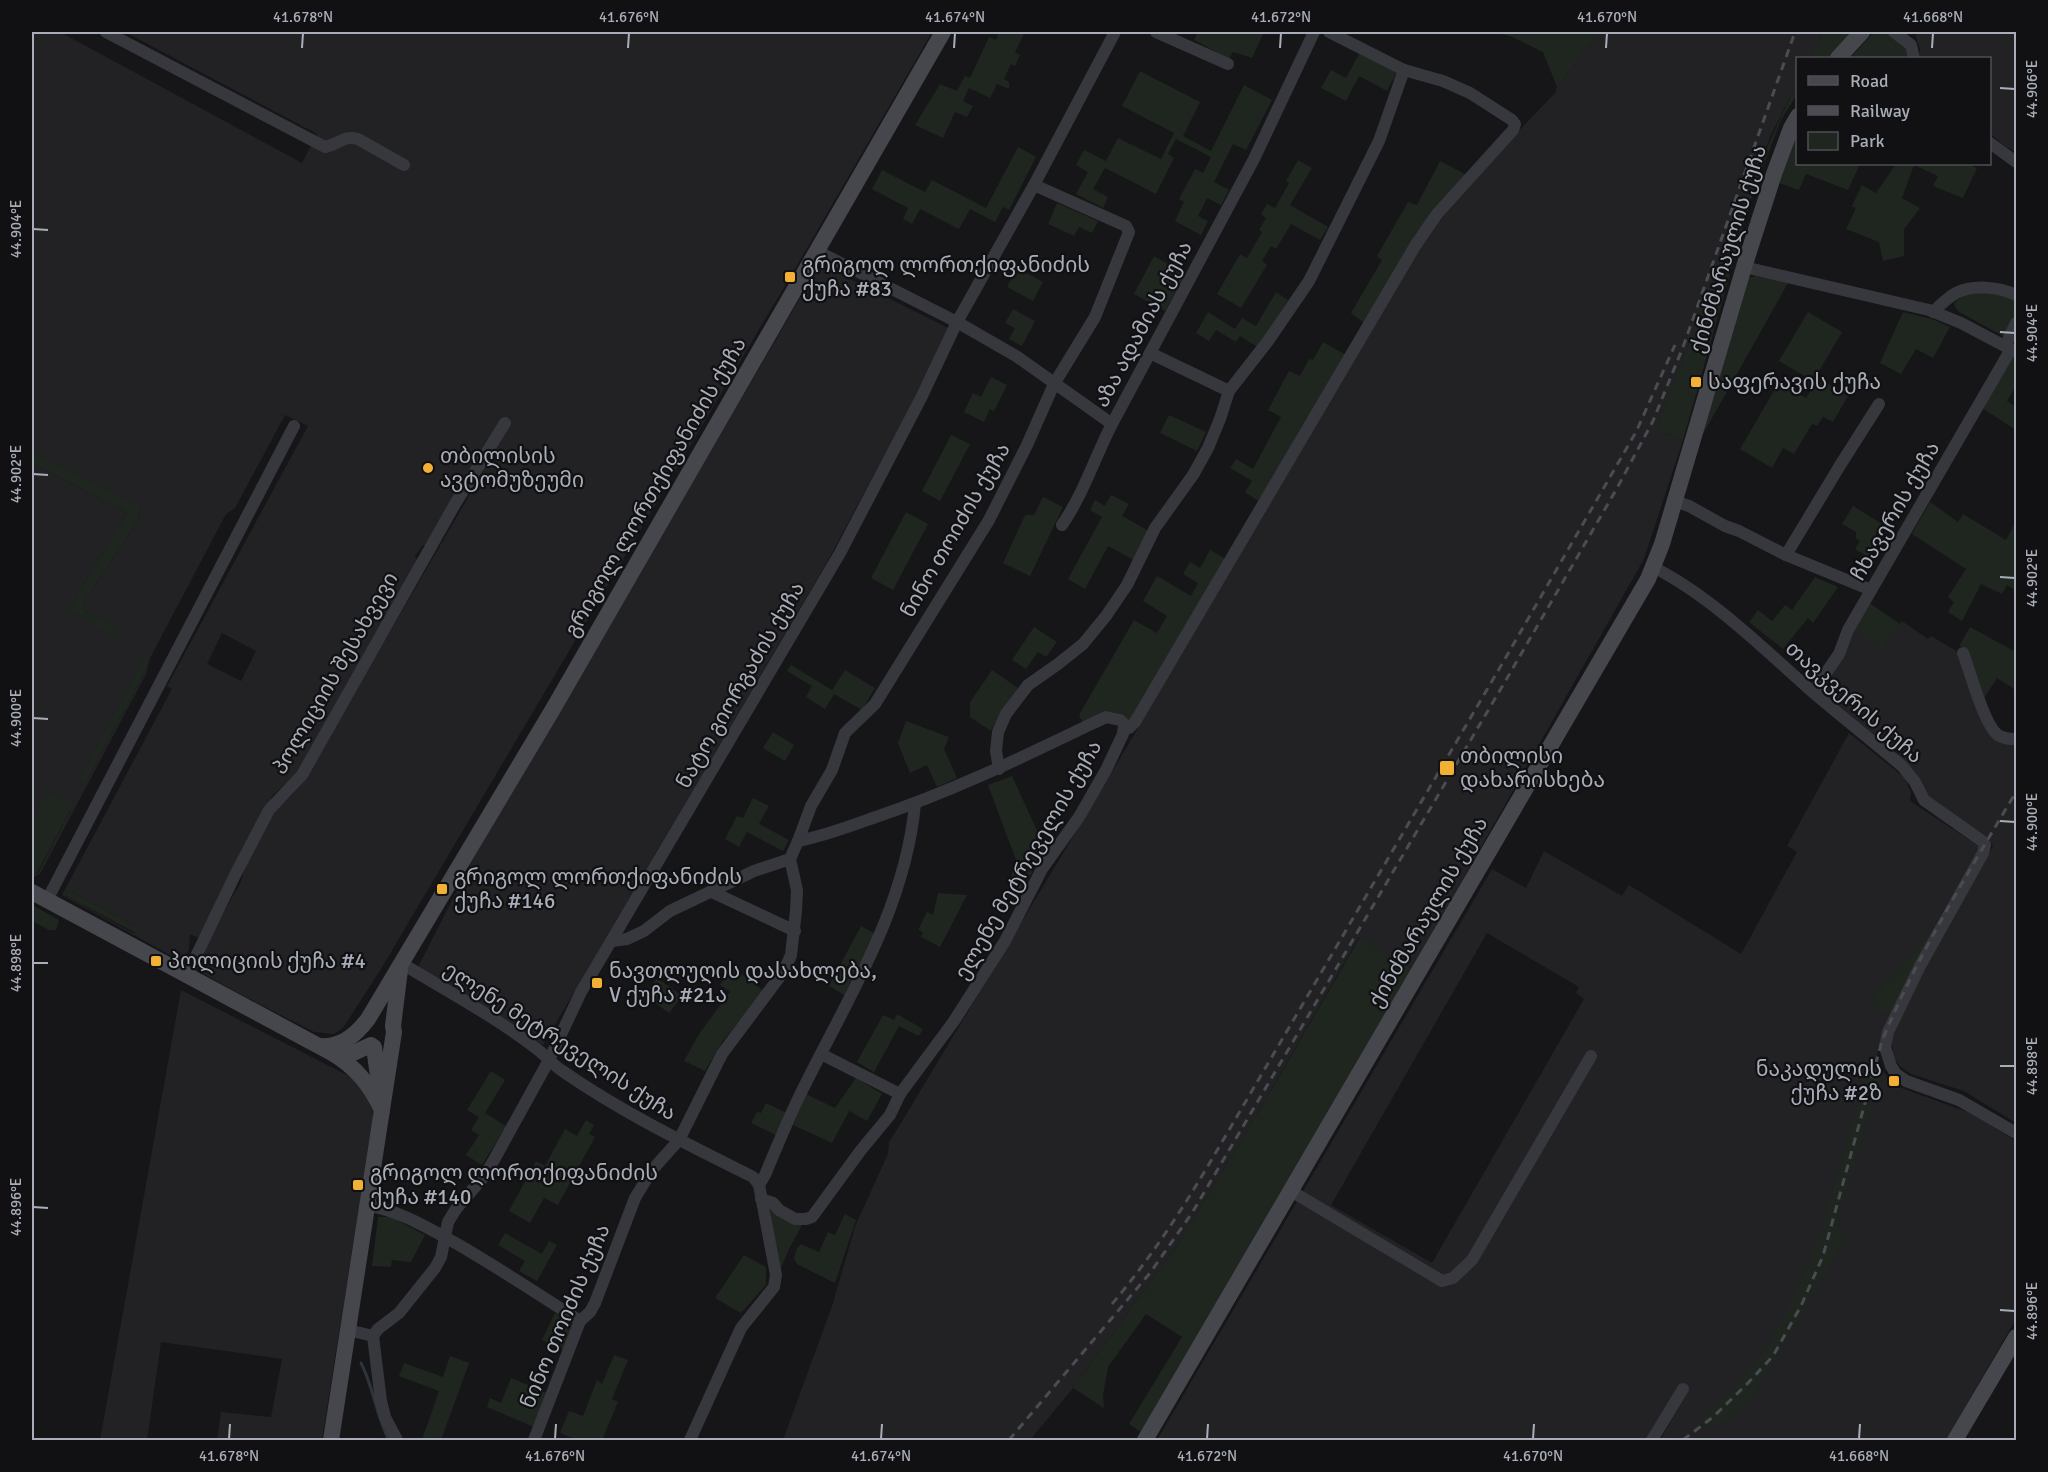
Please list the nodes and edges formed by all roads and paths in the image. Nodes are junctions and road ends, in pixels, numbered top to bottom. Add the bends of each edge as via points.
1 (106, 32) edge
2 (943, 32) edge
3 (1115, 32) edge
4 (1156, 32) edge
5 (1314, 32) edge
6 (1329, 32) edge
7 (1862, 32) edge
8 (1894, 32) edge
9 (1839, 57) edge
10 (1914, 57) edge
11 (1228, 64) dead end
12 (1404, 70) junction
13 (1796, 118) edge
14 (1991, 144) edge
15 (2016, 162) edge
16 (404, 165) dead end
17 (1034, 185) junction
18 (817, 251) junction
19 (1744, 267) junction
20 (2016, 295) edge
21 (1934, 312) junction
22 (957, 322) junction
23 (2016, 322) edge
24 (2011, 349) edge
25 (1150, 353) junction
26 (1054, 384) junction
27 (1229, 391) junction
28 (1879, 404) dead end
29 (505, 423) dead end
30 (1112, 424) junction
31 (294, 426) dead end
32 (1674, 501) junction
33 (1062, 525) dead end
34 (1786, 555) junction
35 (1653, 567) junction
36 (1871, 590) junction
37 (1963, 653) dead end
38 (1813, 692) junction
39 (1124, 730) junction
40 (2016, 739) edge
41 (999, 768) junction
42 (915, 804) junction
43 (798, 841) junction
44 (789, 859) junction
45 (32, 892) edge
46 (712, 892) junction
47 (47, 900) junction
48 (795, 931) junction
49 (612, 941) junction
50 (401, 963) junction
51 (187, 975) junction
52 (366, 1022) junction
53 (393, 1032) junction
54 (372, 1046) junction
55 (325, 1049) junction
56 (821, 1054) junction
57 (1591, 1056) dead end
58 (549, 1060) junction
59 (900, 1094) junction
60 (382, 1110) junction
61 (2016, 1133) edge
62 (679, 1140) junction
63 (759, 1185) junction
64 (1291, 1191) junction
65 (761, 1199) junction
66 (366, 1205) junction
67 (444, 1237) junction
68 (580, 1321) junction
69 (348, 1330) junction
70 (373, 1336) junction
71 (2016, 1337) edge
72 (1683, 1389) dead end
73 (331, 1440) edge
74 (397, 1440) edge
75 (534, 1440) edge
76 (690, 1440) edge
77 (1145, 1440) edge
78 (1652, 1440) edge
79 (1955, 1440) edge

1 - 16 street via 325,147 351,137
2 - 18 street, გრიგოლ ლორთქიფანიძის ქუჩა
3 - 17 street, ნატო გიორგაძის ქუჩა
4 - 11 street
5 - 25 street, აზა ადამიას ქუჩა via 1254,159
6 - 12 street
7 - 9 street
8 - 10 street via 1911,45
12 - 27 street via 1379,141 1309,281
12 - 39 street via 1470,93 1512,120 1513,130 1437,214 1415,246 1135,722
13 - 19 street, ქინძმარაულის ქუჩა
14 - 15 street
17 - 22 street, ნატო გიორგაძის ქუჩა
17 - 26 street, ნინო თოიძის ქუჩა via 1129,228 1130,232 1095,317
18 - 22 street, აზა ადამიას ქუჩა
18 - 50 street, გრიგოლ ლორთქიფანიძის ქუჩა via 558,701
19 - 21 street
19 - 32 street, ქინძმარაულის ქუჩა
20 - 21 street via 1994,287 1963,291
21 - 24 street
22 - 26 street, აზა ადამიას ქუჩა via 1016,356
22 - 49 street, ნატო გიორგაძის ქუჩა via 840,553
23 - 24 street, ჩხავერის ქუჩა
24 - 36 street, ჩხავერის ქუჩა
25 - 27 street
25 - 30 street, აზა ადამიას ქუჩა
26 - 30 street, აზა ადამიას ქუჩა
26 - 43 street, ნინო თოიძის ქუჩა via 983,529 875,704 846,733
27 - 41 street via 1208,448 1155,528 1127,585 1106,616 1083,644 1028,685 1006,714 998,732
28 - 34 street
29 - 51 street, პოლიციის შესახვევი via 302,775 269,810
30 - 33 street via 1077,503
31 - 47 street
32 - 34 street
32 - 35 street, ქინძმარაულის ქუჩა
34 - 36 street
35 - 38 street, თავკვერის ქუჩა via 1726,616
35 - 64 street, ქინძმარაულის ქუჩა
36 - 38 street, ჩხავერის ქუჩა via 1839,654
37 - 40 street via 1993,730 2005,738
38 - 61 street, თავკვერის ქუჩა via 1903,767 1924,800 1984,845 1976,869 1920,966 1888,1032 1885,1047 1891,1066 1905,1081 1964,1103
39 - 41 street, ელენე მეტრეველის ქუჩა via 1120,720 1106,717
39 - 59 street, ელენე მეტრეველის ქუჩა via 1106,770 1042,869 1005,941 954,1021
41 - 42 street
42 - 43 street
42 - 56 street via 909,851 881,934
43 - 44 street, ნინო თოიძის ქუჩა
44 - 46 street
44 - 48 street, ნინო თოიძის ქუჩა via 797,891
45 - 47 street
46 - 48 street
46 - 49 street via 670,911 644,931
47 - 51 street
48 - 62 street, ნინო თოიძის ქუჩა via 784,971 722,1054
49 - 58 street, ნატო გიორგაძის ქუჩა via 581,992
50 - 52 street, გრიგოლ ლორთქიფანიძის ქუჩა
50 - 53 street, გრიგოლ ლორთქიფანიძის ქუჩა
50 - 58 street, ელენე მეტრეველის ქუჩა via 485,1014
51 - 55 street
52 - 53 street via 373,1016 383,1016
52 - 54 street via 363,1036
52 - 55 street, გრიგოლ ლორთქიფანიძის ქუჩა via 340,1044
53 - 54 street via 385,1046
53 - 60 street, გრიგოლ ლორთქიფანიძის ქუჩა
54 - 55 street via 351,1054
54 - 60 street, გრიგოლ ლორთქიფანიძის ქუჩა
55 - 60 street via 356,1070
56 - 59 street
56 - 63 street
57 - 64 street via 1472,1260 1453,1278 1442,1281
58 - 62 street, ელენე მეტრეველის ქუჩა via 619,1107
58 - 67 street, ნატო გიორგაძის ქუჩა via 495,1158 448,1222
59 - 65 street, ელენე მეტრეველის ქუჩა via 891,1115 812,1217 795,1219
60 - 66 street, გრიგოლ ლორთქიფანიძის ქუჩა
62 - 63 street, ელენე მეტრეველის ქუჩა via 753,1177
62 - 68 street, ნინო თოიძის ქუჩა via 643,1183 596,1303
63 - 65 street
64 - 77 street, ქინძმარაულის ქუჩა
65 - 76 street via 776,1275 774,1287 741,1328
66 - 67 street via 393,1211
66 - 69 street, გრიგოლ ლორთქიფანიძის ქუჩა
67 - 68 street
67 - 70 street, ნატო გიორგაძის ქუჩა via 441,1257 429,1279
68 - 75 street, ნინო თოიძის ქუჩა
69 - 70 street
69 - 73 street, გრიგოლ ლორთქიფანიძის ქუჩა
70 - 74 street via 381,1401
71 - 79 street
72 - 78 street

